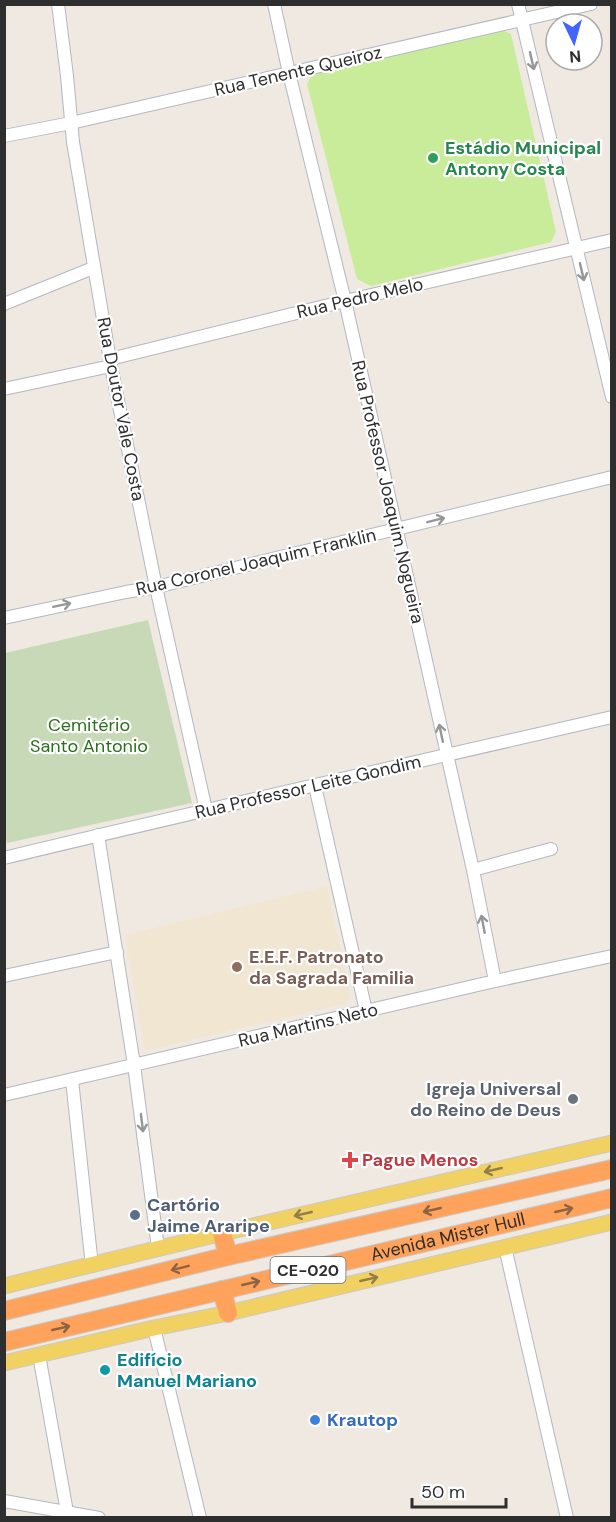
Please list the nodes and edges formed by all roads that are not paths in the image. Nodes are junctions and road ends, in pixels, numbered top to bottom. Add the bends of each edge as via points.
1 (58, 4) edge
2 (274, 4) edge
3 (518, 4) edge
4 (591, 4) edge
5 (522, 20) junction
6 (289, 74) junction
7 (71, 123) junction
8 (4, 136) edge
9 (612, 240) edge
10 (576, 249) junction
11 (93, 268) junction
12 (345, 301) junction
13 (4, 304) edge
14 (110, 362) junction
15 (4, 389) edge
16 (612, 396) edge
17 (612, 477) edge
18 (397, 530) junction
19 (156, 587) junction
20 (4, 618) edge
21 (612, 717) edge
22 (446, 755) junction
23 (315, 786) junction
24 (206, 810) junction
25 (98, 835) junction
26 (551, 849) dead end
27 (4, 858) edge
28 (472, 870) junction
29 (117, 952) junction
30 (612, 956) edge
31 (4, 976) edge
32 (495, 981) junction
33 (366, 1011) junction
34 (134, 1065) junction
35 (72, 1080) junction
36 (4, 1095) edge
37 (612, 1143) edge
38 (612, 1169) edge
39 (612, 1198) edge
40 (612, 1222) edge
41 (222, 1233) junction
42 (506, 1247) junction
43 (158, 1248) junction
44 (228, 1256) junction
45 (92, 1266) junction
46 (4, 1286) edge
47 (222, 1290) junction
48 (4, 1311) edge
49 (228, 1313) junction
50 (154, 1328) junction
51 (4, 1342) edge
52 (39, 1355) junction
53 (4, 1363) edge
54 (4, 1500) edge
55 (67, 1512) junction
56 (99, 1518) edge
57 (200, 1518) edge
58 (567, 1518) edge

1 - 7 street, Rua Doutor Vale Costa
2 - 6 street, Rua Professor Joaquim Nogueira
3 - 5 street
4 - 5 street, Rua Tenente Queiroz
5 - 6 street, Rua Tenente Queiroz
5 -> 10 street
6 - 7 street, Rua Tenente Queiroz
6 - 12 street, Rua Professor Joaquim Nogueira
7 - 8 street, Rua Tenente Queiroz
7 - 11 street, Rua Doutor Vale Costa
9 - 10 street, Rua Pedro Melo
10 - 12 street, Rua Pedro Melo
10 -> 16 street
11 - 13 street
11 - 14 street, Rua Doutor Vale Costa
12 - 14 street, Rua Pedro Melo
12 - 18 street, Rua Professor Joaquim Nogueira
14 - 15 street, Rua Pedro Melo
14 - 19 street, Rua Doutor Vale Costa
18 -> 17 street, Rua Coronel Joaquim Franklin
18 - 19 street, Rua Coronel Joaquim Franklin
22 -> 18 street, Rua Professor Joaquim Nogueira
20 -> 19 street, Rua Coronel Joaquim Franklin
19 - 24 street, Rua Doutor Vale Costa
21 - 22 street, Rua Professor Leite Gondim
22 - 23 street, Rua Professor Leite Gondim
22 - 28 street, Rua Professor Joaquim Nogueira
23 - 24 street, Rua Professor Leite Gondim
23 - 33 street
24 - 25 street, Rua Professor Leite Gondim
25 - 27 street, Rua Professor Leite Gondim
25 - 29 street
26 - 28 street
32 -> 28 street, Rua Professor Joaquim Nogueira
29 - 31 street
29 - 34 street
30 - 32 street, Rua Martins Neto
32 - 33 street, Rua Martins Neto
33 - 34 street, Rua Martins Neto
34 - 35 street, Rua Martins Neto
34 -> 43 street
35 - 36 street, Rua Martins Neto
35 - 45 street
37 -> 41 main road
38 -> 44 highway, Avenida Mister Hull / CE-020
47 -> 39 highway, Avenida Mister Hull / CE-020
40 - 42 main road, Avenida Mister Hull
41 - 43 main road
41 - 44 highway
49 -> 42 main road, Avenida Mister Hull
42 - 58 street
43 - 45 main road
44 -> 48 highway, Avenida Mister Hull / CE-020
45 - 46 main road
47 - 49 highway
51 -> 47 highway, Avenida Mister Hull / CE-020
49 - 50 main road, Avenida Mister Hull
50 - 52 main road, Avenida Mister Hull
50 - 57 street
52 - 53 main road, Avenida Mister Hull
52 - 55 street
54 - 55 street
55 - 56 street

